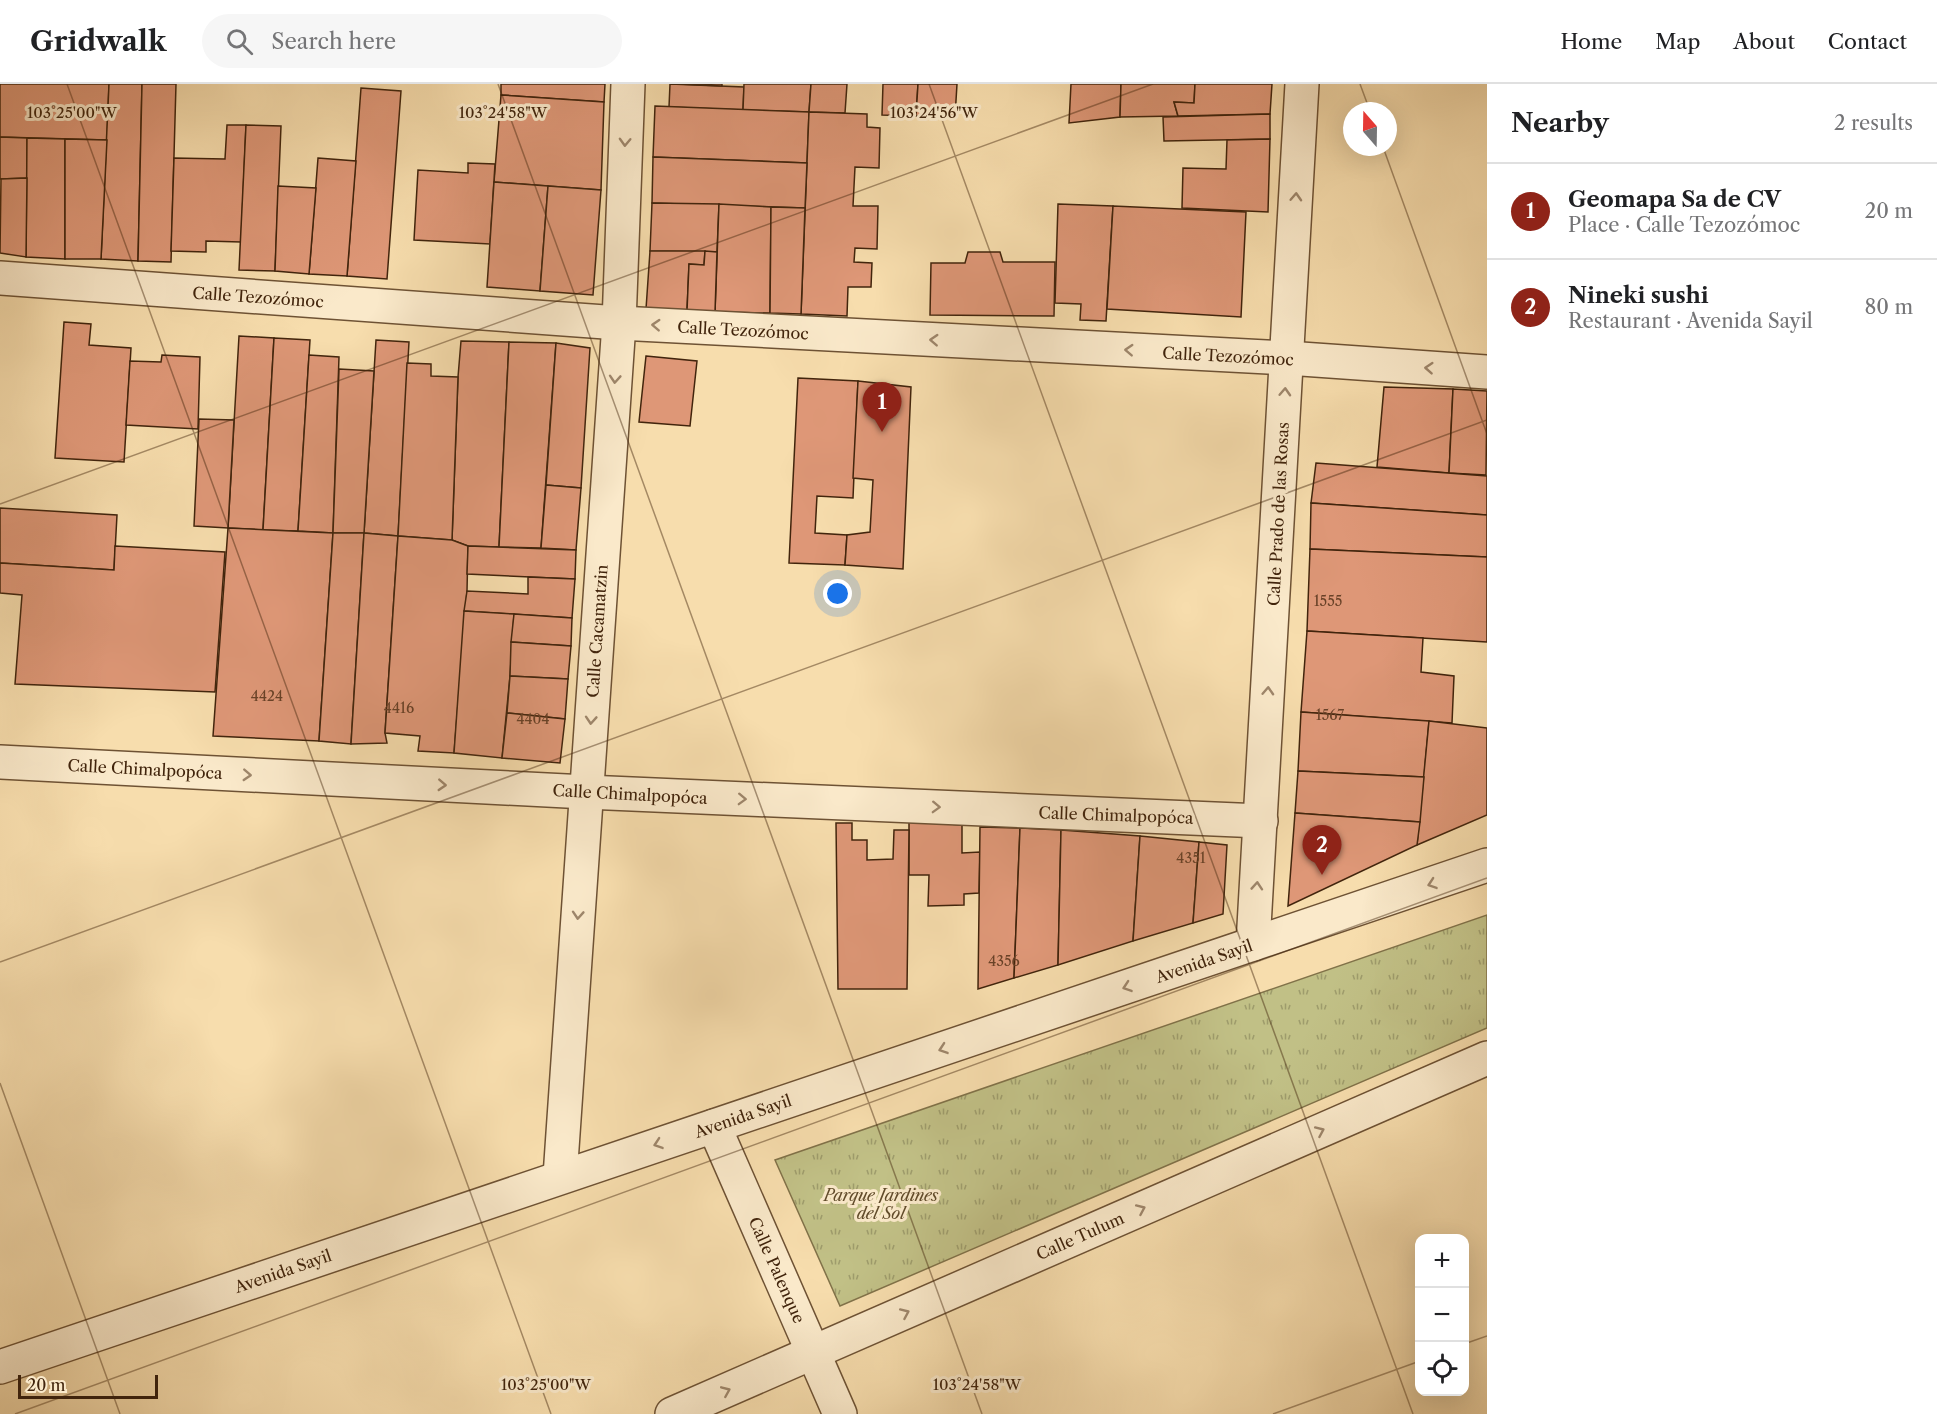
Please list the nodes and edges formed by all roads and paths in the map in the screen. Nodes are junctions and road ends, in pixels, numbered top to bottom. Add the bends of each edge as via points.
1 (628, 84) edge
2 (1302, 84) edge
3 (0, 278) edge
4 (618, 323) junction
5 (1287, 358) junction
6 (1487, 372) edge
7 (0, 762) edge
8 (586, 792) junction
9 (1261, 821) junction
10 (1487, 865) edge
11 (1253, 944) junction
12 (1487, 1058) edge
13 (714, 1125) junction
14 (560, 1178) junction
15 (813, 1353) junction
16 (0, 1367) edge
17 (672, 1414) edge
18 (840, 1414) edge

1 -> 4 street, Calle Cacamatzin
5 -> 2 street, Calle Prado de las Rosas
3 - 4 street, Calle Tezozómoc
5 -> 4 street, Calle Tezozómoc
4 -> 8 street, Calle Cacamatzin
6 -> 5 street, Calle Tezozómoc
9 -> 5 street, Calle Prado de las Rosas
7 -> 8 street, Calle Chimalpopóca
8 -> 9 street, Calle Chimalpopóca
8 -> 14 street, Calle Cacamatzin
11 -> 9 street, Calle Prado de las Rosas
10 -> 11 street, Avenida Sayil
11 -> 13 street, Avenida Sayil
15 -> 12 street, Calle Tulum
13 -> 14 street, Avenida Sayil
13 - 15 street, Calle Palenque
14 - 16 street, Avenida Sayil
17 -> 15 street, Calle Tulum
15 - 18 street, Calle Palenque

